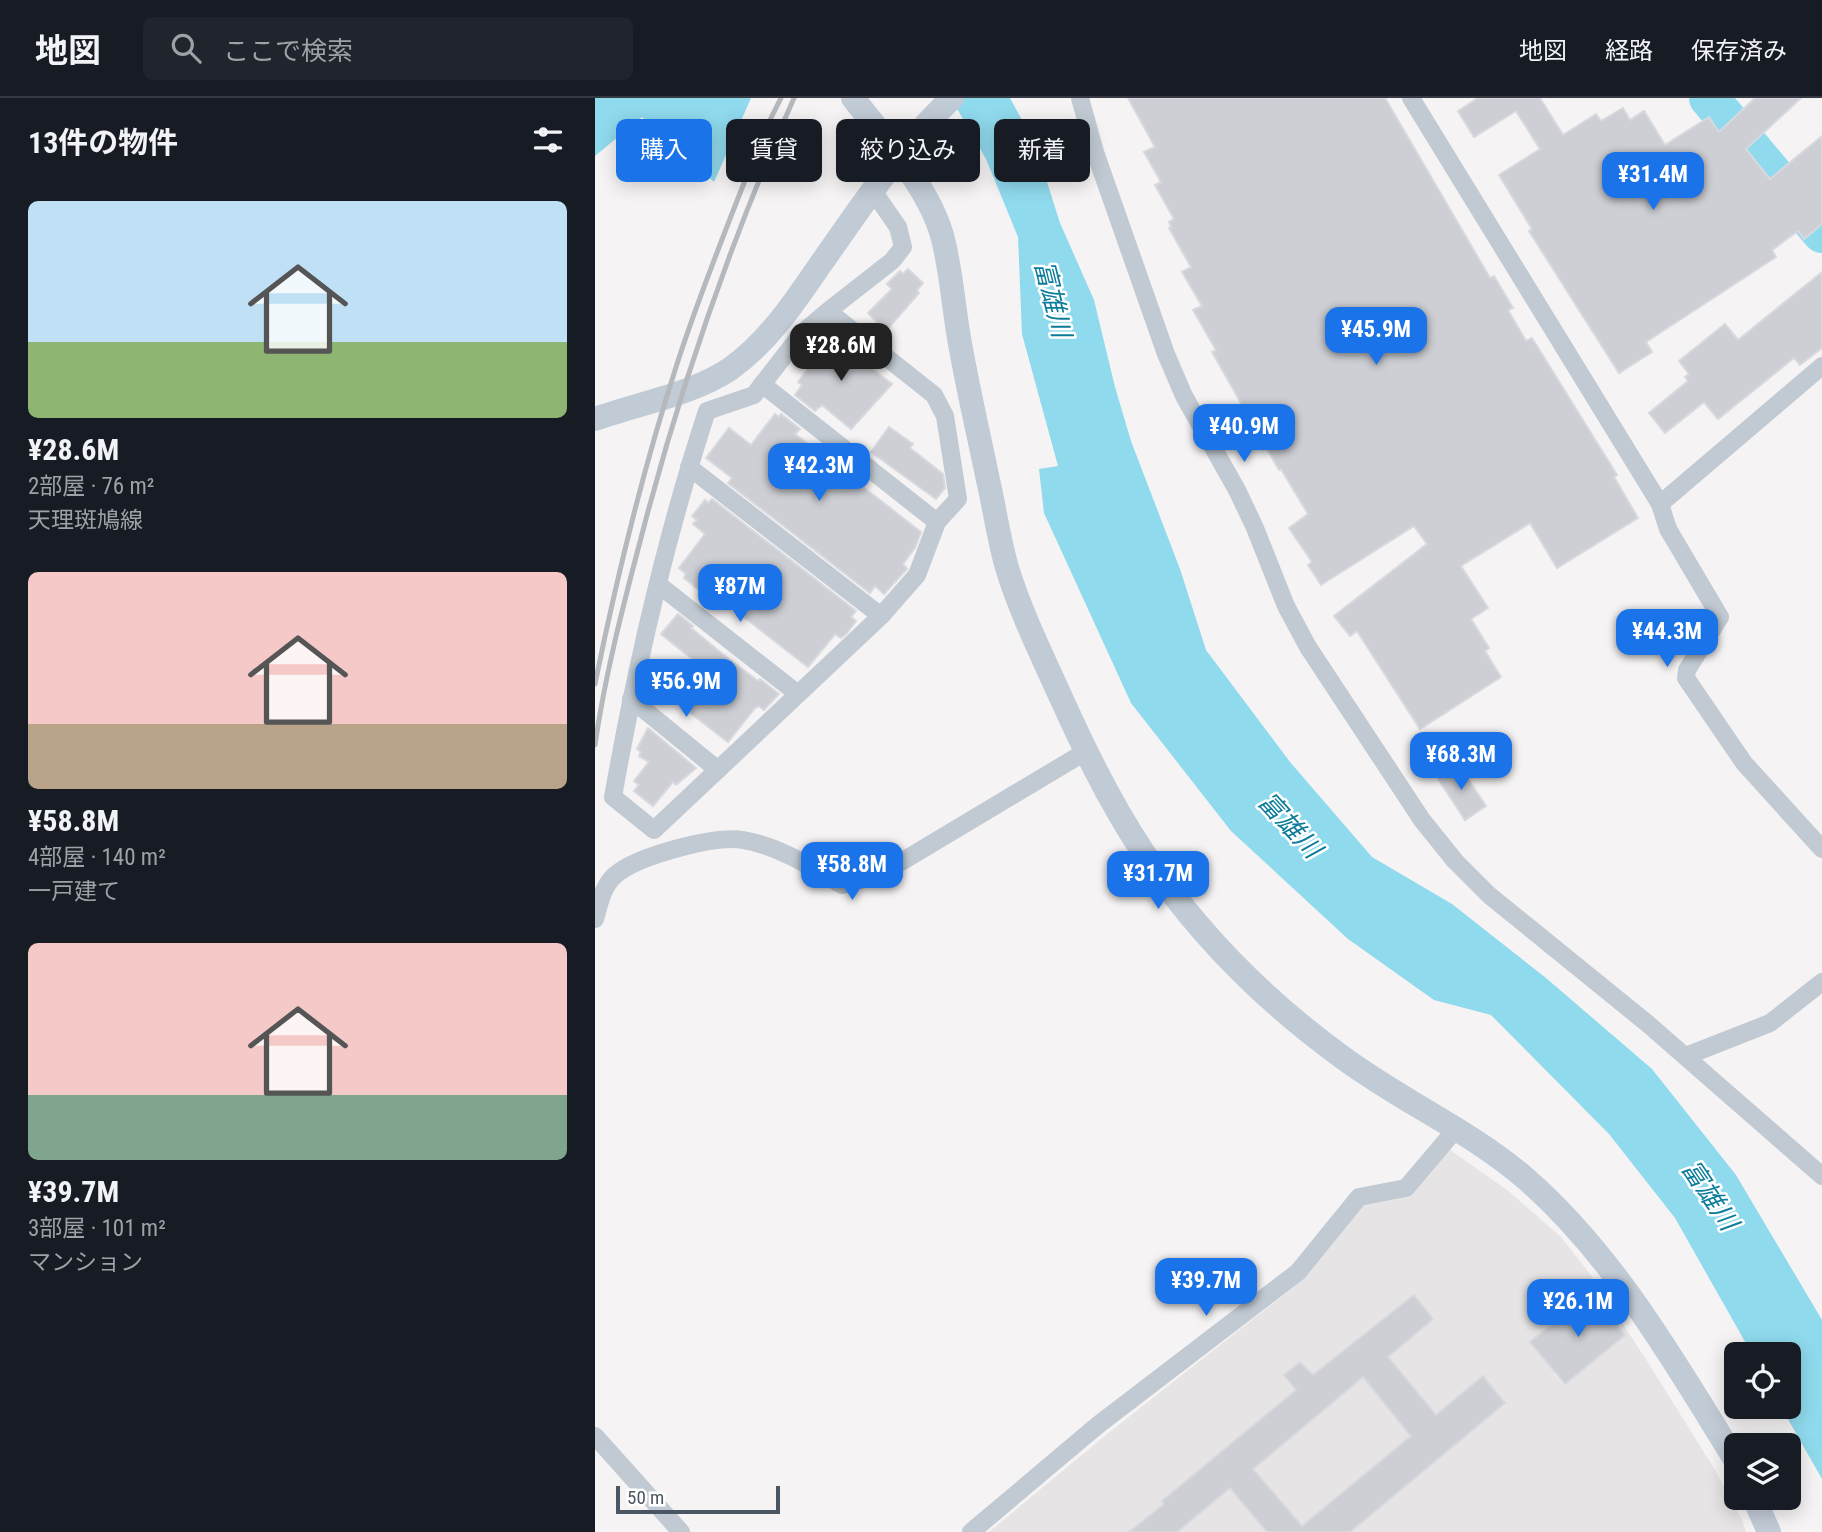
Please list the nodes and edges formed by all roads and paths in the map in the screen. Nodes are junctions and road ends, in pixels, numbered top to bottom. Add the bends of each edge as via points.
1 (853, 98) edge
2 (952, 98) edge
3 (1080, 98) edge
4 (1411, 98) edge
5 (869, 119) edge
6 (932, 119) edge
7 (879, 182) edge
8 (915, 182) edge
9 (873, 191) junction
10 (828, 311) junction
11 (1822, 366) edge
12 (762, 384) junction
13 (595, 419) edge
14 (689, 467) junction
15 (1660, 504) junction
16 (937, 522) junction
17 (659, 584) junction
18 (881, 616) junction
19 (798, 694) junction
20 (631, 699) junction
21 (1086, 752) junction
22 (717, 770) junction
23 (1822, 849) edge
24 (595, 919) edge
25 (1822, 982) edge
26 (1686, 1056) junction
27 (1456, 1129) junction
28 (1822, 1176) edge
29 (595, 1436) edge
30 (1724, 1442) edge
31 (1759, 1510) edge
32 (681, 1532) edge
33 (971, 1532) edge
34 (1769, 1532) edge

1 - 5 street
2 - 6 street
3 - 26 street via 1166,354 1243,503 1308,647 1422,820 1455,861 1505,910
4 - 15 street
7 - 9 street
8 - 21 street via 941,232 1007,569
9 - 10 street via 898,227 904,247
9 - 13 street via 786,313 749,354 692,387
10 - 12 street via 802,333
10 - 16 street via 934,395 945,416 958,499
11 - 15 street
12 - 14 street via 754,395 707,411
12 - 16 street
14 - 17 street
14 - 18 street
15 - 23 street via 1668,529 1720,617 1686,678 1744,763
16 - 18 street via 917,575
17 - 19 street
17 - 20 street
18 - 19 street
19 - 22 street
20 - 22 street
20 - 22 street via 613,797 654,830
21 - 24 street via 881,874 842,885 792,856 742,839 697,842 618,873 603,891
21 - 27 street via 1144,855 1192,919 1247,978 1343,1058
25 - 26 street via 1770,1023
26 - 28 street
27 - 30 street via 1528,1181 1576,1231 1657,1336
27 - 33 street via 1406,1188 1359,1197 1298,1272 1098,1425
29 - 32 street
31 - 34 street

